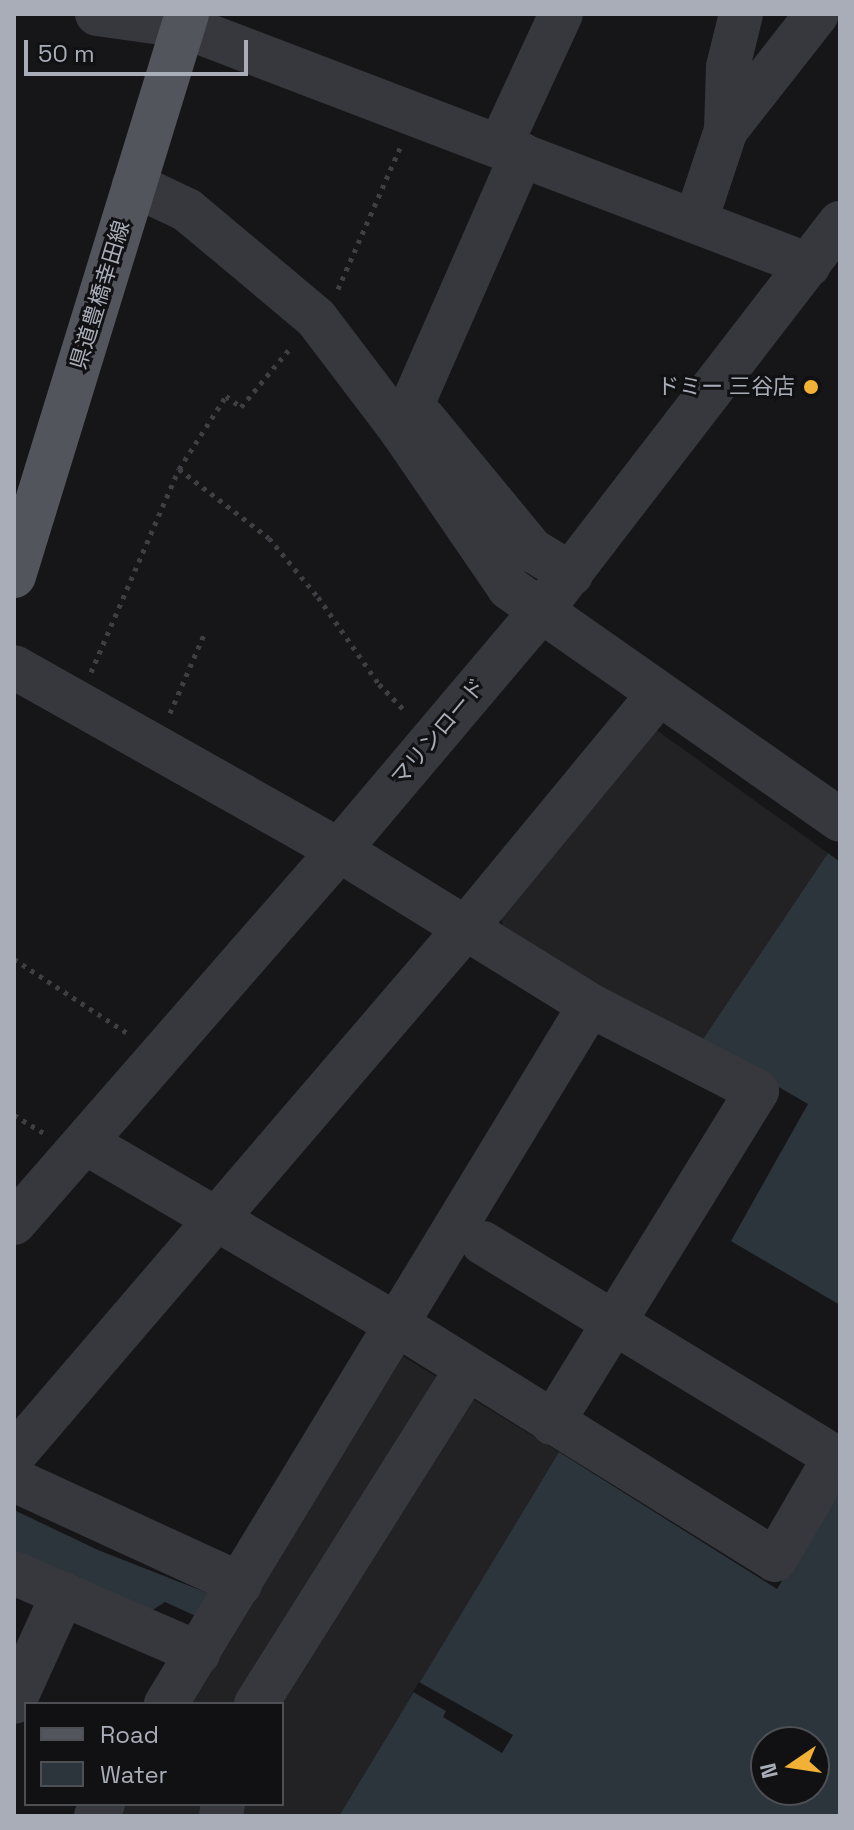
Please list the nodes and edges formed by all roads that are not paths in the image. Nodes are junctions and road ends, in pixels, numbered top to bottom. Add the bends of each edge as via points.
1 (97, 14) edge
2 (561, 14) edge
3 (741, 14) edge
4 (817, 14) edge
5 (185, 20) edge
6 (726, 130) junction
7 (511, 150) junction
8 (134, 185) junction
9 (696, 220) junction
10 (840, 223) edge
11 (809, 265) junction
12 (406, 417) junction
13 (571, 574) junction
14 (14, 576) edge
15 (541, 611) junction
16 (14, 667) edge
17 (659, 694) junction
18 (840, 820) edge
19 (339, 850) junction
20 (465, 929) junction
21 (590, 1005) junction
22 (86, 1143) junction
23 (213, 1221) junction
24 (14, 1223) edge
25 (483, 1243) dead end
26 (614, 1323) junction
27 (398, 1325) junction
28 (466, 1371) junction
29 (552, 1423) junction
30 (14, 1455) edge
31 (14, 1480) edge
32 (14, 1573) edge
33 (240, 1584) junction
34 (63, 1594) junction
35 (198, 1653) junction
36 (14, 1702) edge
37 (167, 1702) edge
38 (257, 1702) edge

1 - 5 street
2 - 7 street
3 - 6 street via 728,67
4 - 6 street
5 - 7 street
5 - 8 main road, 県道豊橋幸田線
6 - 9 street
7 - 9 street
7 - 12 street
8 - 12 street via 187,210 324,310
8 - 14 main road, 県道豊橋幸田線
9 - 11 street
10 - 11 street, マリンロード
11 - 13 street, マリンロード
12 - 13 street via 532,550
12 - 15 street via 509,588
13 - 15 street, マリンロード
15 - 17 street
15 - 19 street, マリンロード
16 - 19 street
17 - 18 street
17 - 20 street
19 - 20 street
19 - 22 street, マリンロード
20 - 21 street
20 - 23 street
21 - 26 street via 757,1091
21 - 27 street
22 - 23 street
22 - 24 street, マリンロード
23 - 27 street
23 - 30 street
25 - 26 street
26 - 29 street
26 - 29 street via 835,1457 775,1560
27 - 28 street
27 - 33 street
28 - 29 street
28 - 38 street
31 - 33 street
32 - 34 street
33 - 35 street
34 - 35 street
34 - 36 street
35 - 37 street

